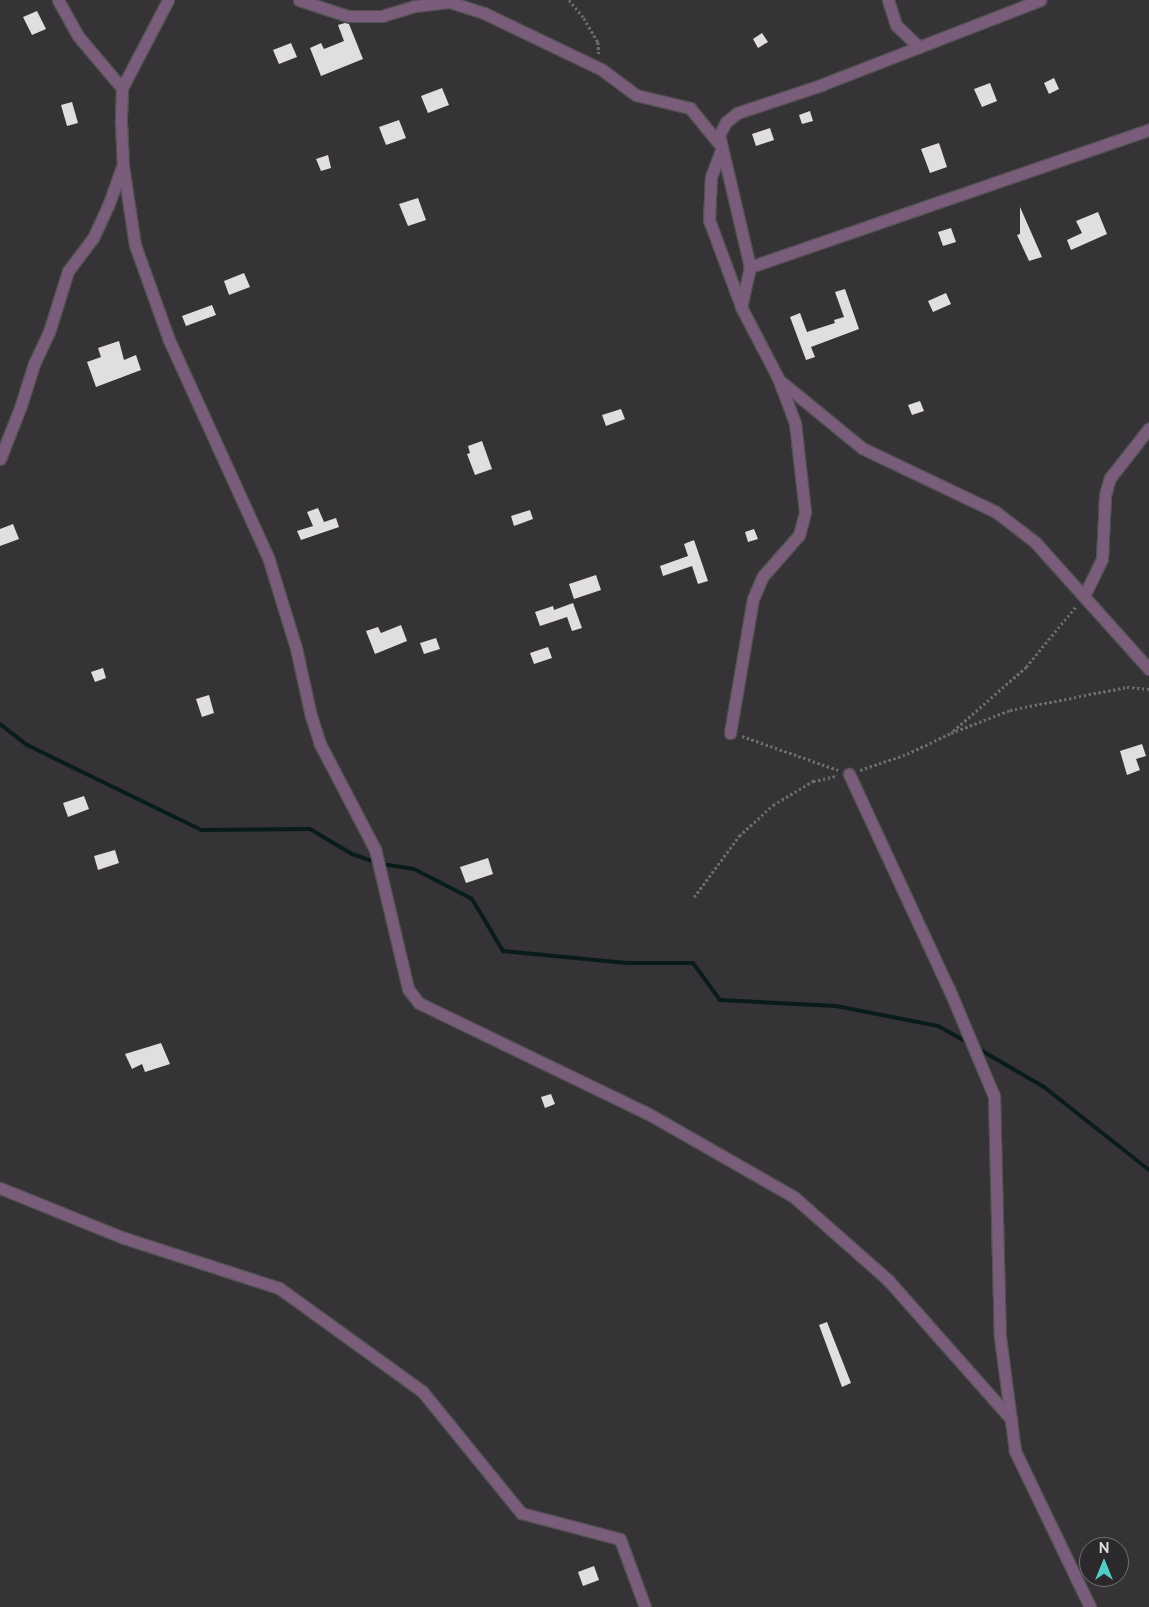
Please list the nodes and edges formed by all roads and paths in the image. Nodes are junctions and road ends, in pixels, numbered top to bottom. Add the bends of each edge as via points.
1 (58, 0) edge
2 (168, 0) edge
3 (300, 0) edge
4 (569, 0) edge
5 (888, 0) edge
6 (1040, 0) edge
7 (919, 47) junction
8 (601, 69) junction
9 (122, 88) junction
10 (1149, 130) edge
11 (722, 148) junction
12 (123, 166) junction
13 (750, 267) junction
14 (741, 307) junction
15 (778, 378) junction
16 (1149, 428) edge
17 (0, 459) edge
18 (1084, 596) junction
19 (1149, 669) edge
20 (1149, 689) edge
21 (730, 733) joint
22 (951, 733) junction
23 (849, 774) junction
24 (694, 897) dead end
25 (0, 1188) edge
26 (1011, 1419) junction
27 (645, 1607) edge
28 (1090, 1607) edge

1 - 9 street via 78,36
2 - 9 street
3 - 8 street via 348,16 382,16 415,6 450,2 484,13
4 - 8 path via 598,42
5 - 7 street via 896,25
6 - 7 street
7 - 11 street via 822,85 737,113 726,122 719,135
8 - 11 street via 636,95 690,108
9 - 12 street
10 - 13 street
11 - 13 street
11 - 14 street via 710,176 708,220
12 - 17 street via 93,238 68,271 49,332
12 - 26 street via 135,245 169,340 268,557 296,648 320,744 375,849 408,989 419,1003 647,1113 794,1197 888,1280
13 - 14 street
14 - 15 street
15 - 18 street via 862,448 996,512 1035,542
15 - 21 street via 795,423 805,512 799,535 763,576 753,599
16 - 18 street via 1110,478 1105,495 1102,559
18 - 19 street
18 - 22 path via 1026,667
20 - 22 path via 1127,687 1010,710
21 - 23 path
22 - 23 path via 907,754
23 - 24 path via 813,781 773,805 739,836
23 - 26 street via 949,989 994,1096 1000,1337
25 - 27 street via 124,1238 279,1288 422,1391 521,1513 620,1539
26 - 28 street via 1015,1451

